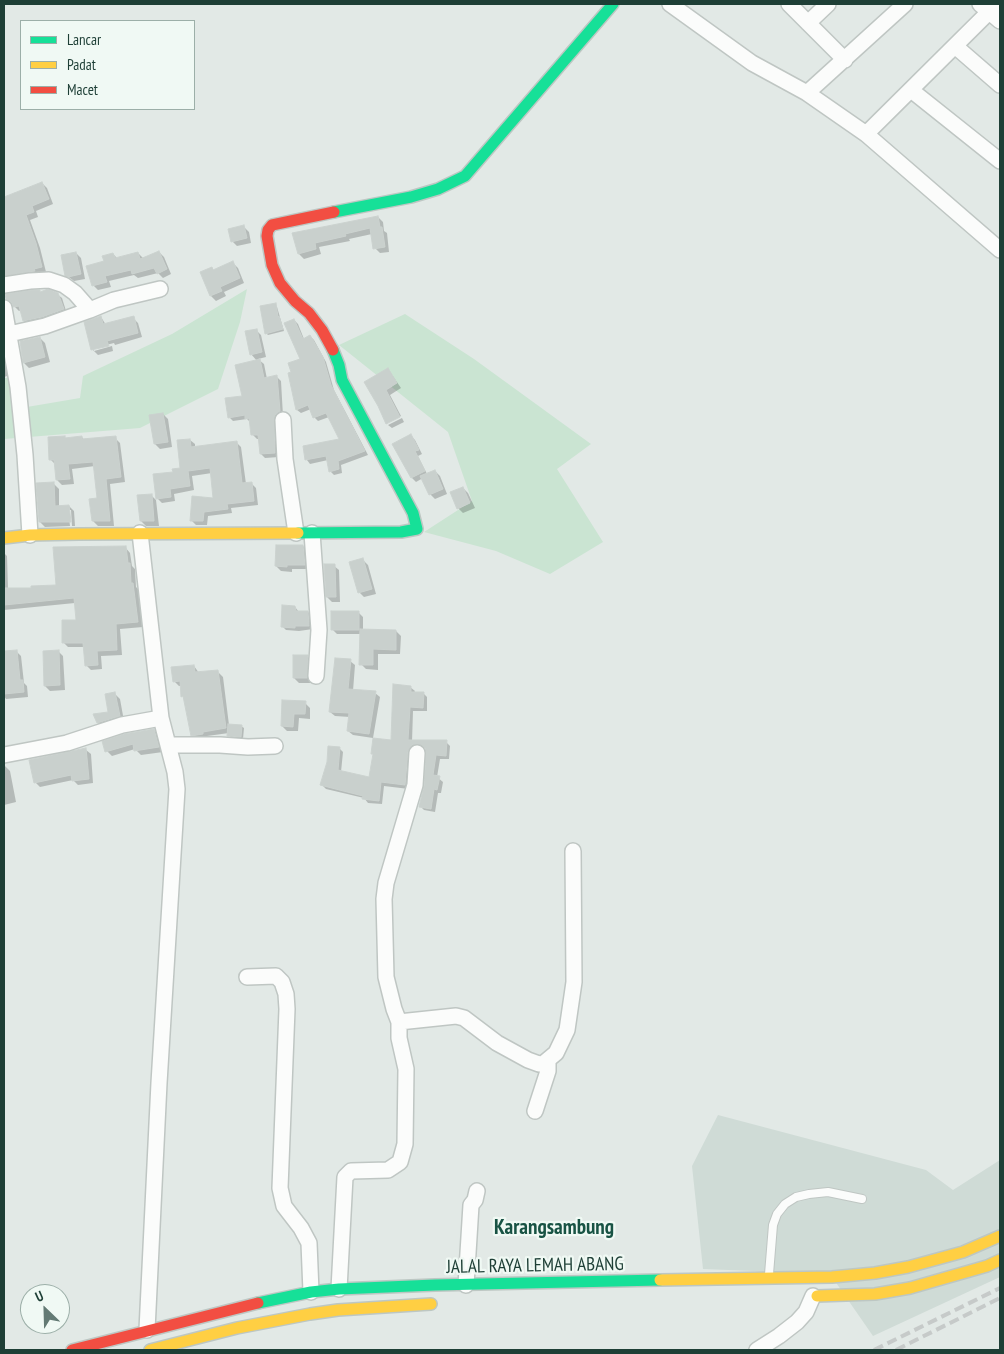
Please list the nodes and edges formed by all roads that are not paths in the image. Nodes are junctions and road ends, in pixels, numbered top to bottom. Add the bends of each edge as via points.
1 (613, 4) edge
2 (670, 4) edge
3 (789, 4) edge
4 (828, 4) edge
5 (905, 4) edge
6 (988, 6) edge
7 (1000, 21) edge
8 (808, 24) junction
9 (955, 46) junction
10 (845, 60) junction
11 (1000, 85) edge
12 (911, 90) junction
13 (807, 93) junction
14 (866, 134) junction
15 (1000, 161) edge
16 (1000, 250) edge
17 (4, 285) edge
18 (160, 289) dead end
19 (4, 308) edge
20 (90, 310) junction
21 (9, 334) junction
22 (283, 420) dead end
23 (296, 533) junction
24 (312, 533) junction
25 (140, 534) junction
26 (30, 535) junction
27 (4, 538) edge
28 (316, 676) dead end
29 (161, 718) junction
30 (168, 745) junction
31 (275, 746) dead end
32 (418, 753) dead end
33 (4, 755) edge
34 (574, 851) dead end
35 (247, 977) dead end
36 (399, 1022) junction
37 (548, 1060) junction
38 (535, 1112) dead end
39 (477, 1191) dead end
40 (862, 1199) dead end
41 (1000, 1236) edge
42 (1000, 1260) edge
43 (768, 1279) junction
44 (466, 1284) junction
45 (339, 1289) junction
46 (312, 1292) junction
47 (808, 1296) joint
48 (444, 1303) dead end
49 (146, 1330) junction
50 (72, 1350) edge
51 (150, 1350) edge
52 (757, 1350) edge

1 - 24 main road via 465,176 411,197 294,219 272,225 268,230 266,236 272,265 280,283 322,330 334,352 350,397 417,525 414,530 401,532
2 - 13 street via 752,63
3 - 8 street
4 - 8 street
5 - 10 street
6 - 7 street
6 - 9 street
8 - 10 street
9 - 11 street
9 - 12 street
10 - 13 street
12 - 14 street
12 - 15 street
13 - 14 street
14 - 16 street
17 - 20 street via 49,280 75,293
18 - 20 street via 114,300
19 - 21 street
20 - 21 street via 45,326
21 - 26 street via 18,387
22 - 23 street
23 - 24 main road
23 - 25 main road
24 - 28 street via 319,630
25 - 26 main road
25 - 29 street
26 - 27 main road
29 - 30 street
29 - 33 street via 122,725 67,743
30 - 31 street
30 - 49 street via 177,789
32 - 36 street via 415,785 384,899 386,977
34 - 37 street via 574,982 567,1030 556,1053
35 - 46 street via 276,976 286,994 280,1188 284,1206 309,1243
36 - 37 street via 464,1018 497,1043 528,1060 539,1064
36 - 45 street via 406,1069 405,1144 400,1162 388,1170 350,1171 345,1177
37 - 38 street via 548,1071
39 - 44 street via 471,1205
40 - 43 lane via 828,1192 796,1197 785,1204 774,1225
41 - 43 main road, JALAL RAYA LEMAH ABANG via 963,1252 908,1267 832,1277
42 - 47 main road via 910,1288 875,1294
43 - 44 main road, JALAL RAYA LEMAH ABANG
44 - 45 main road, JALAL RAYA LEMAH ABANG
45 - 46 main road, JALAL RAYA LEMAH ABANG
46 - 49 main road, JALAL RAYA LEMAH ABANG
47 - 52 street via 806,1312 797,1322
48 - 51 main road, JALAL RAYA LEMAH ABANG via 310,1314
49 - 50 main road, JALAL RAYA LEMAH ABANG

